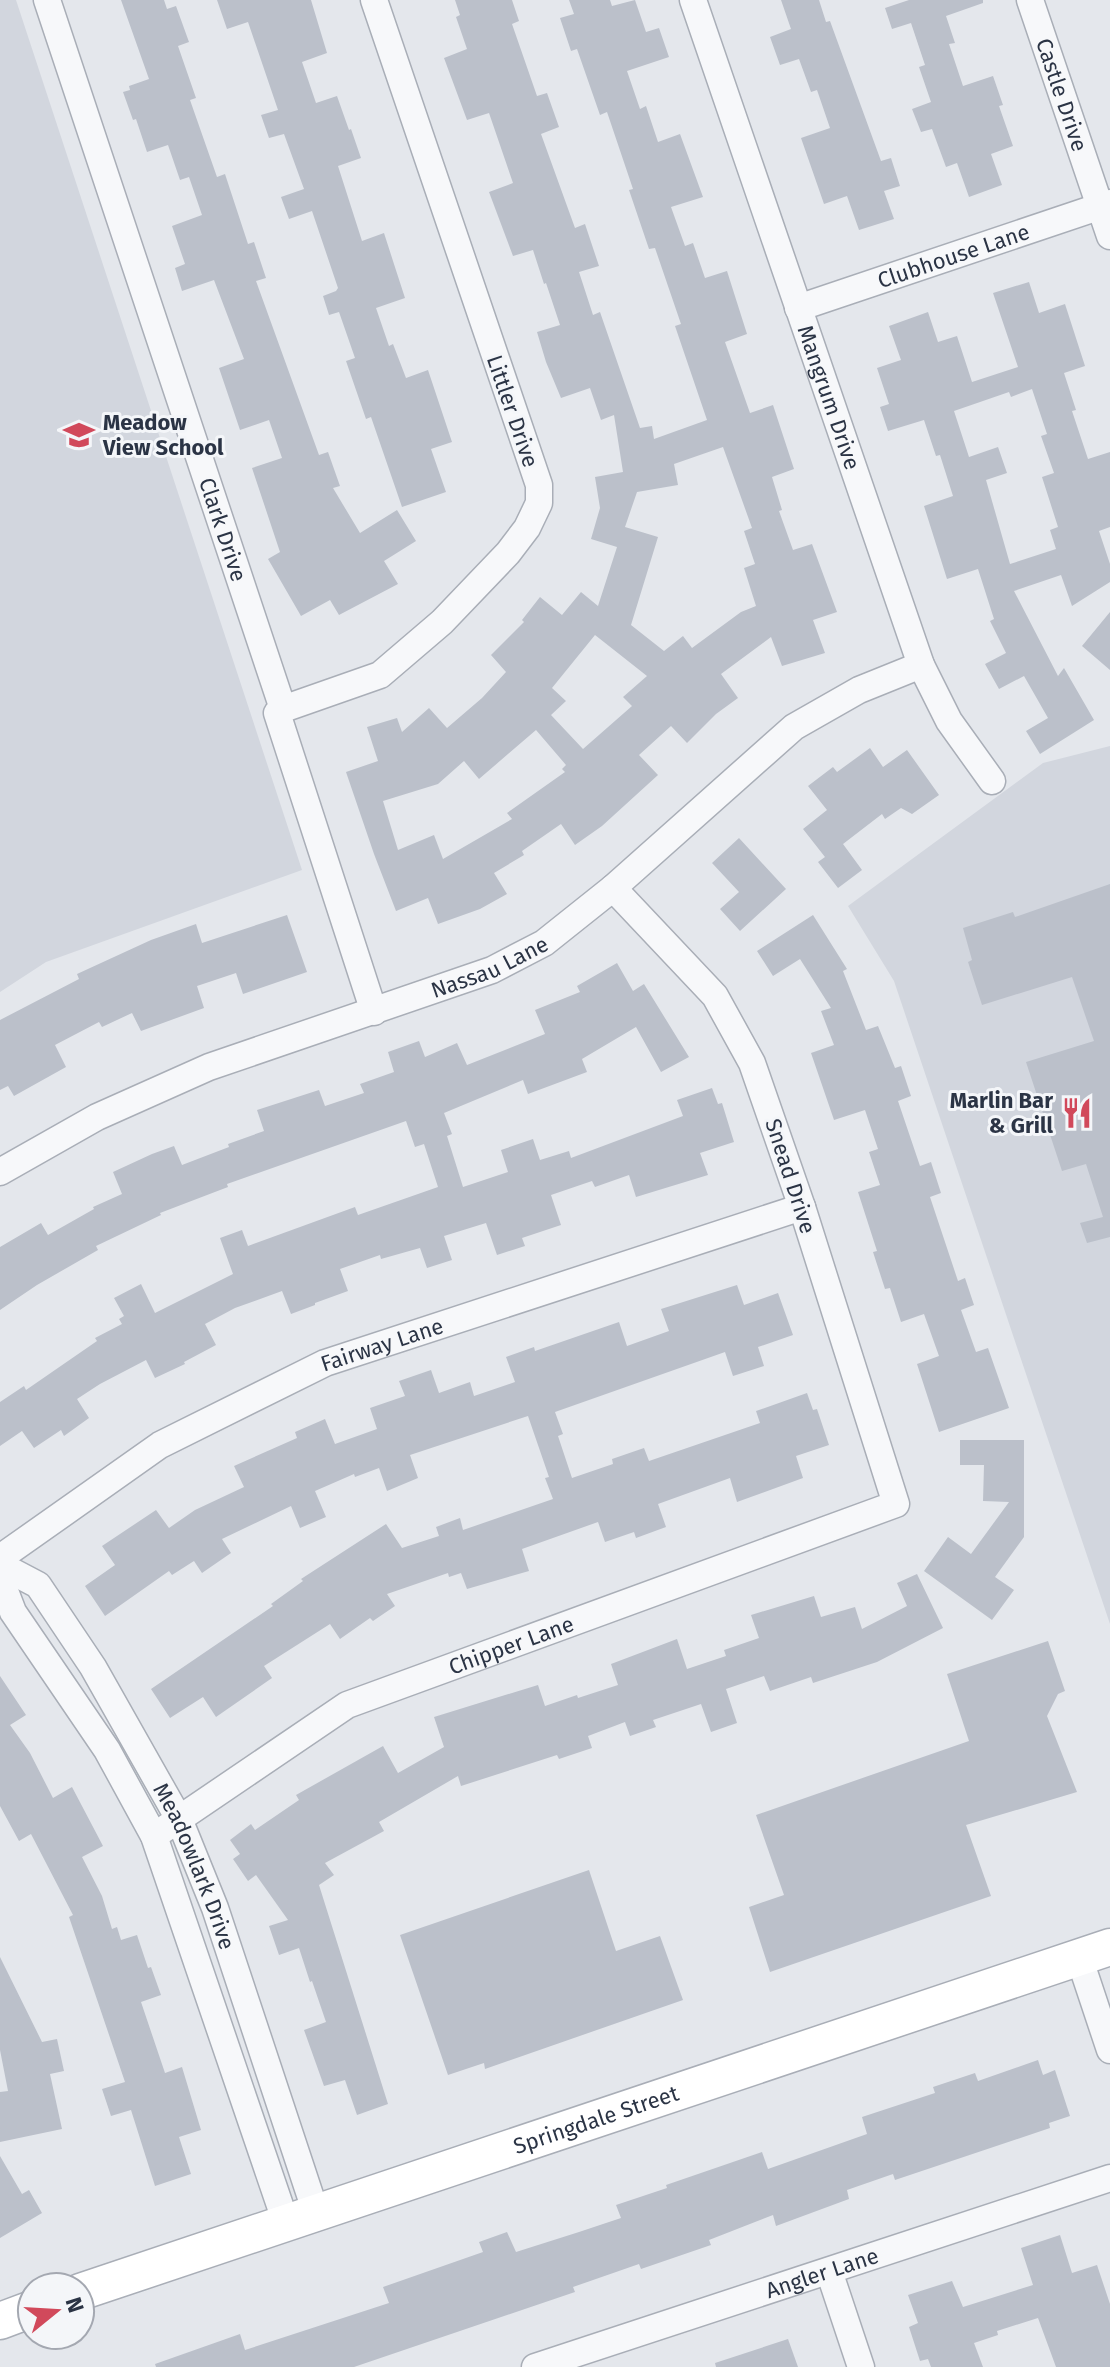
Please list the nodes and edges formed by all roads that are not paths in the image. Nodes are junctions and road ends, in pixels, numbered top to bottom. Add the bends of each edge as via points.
1 (47, 0) edge
2 (374, 0) edge
3 (693, 0) edge
4 (1030, 0) edge
5 (1105, 205) edge
6 (1110, 236) edge
7 (798, 308) junction
8 (921, 665) junction
9 (283, 709) junction
10 (992, 781) dead end
11 (613, 888) junction
12 (374, 1012) junction
13 (0, 1172) edge
14 (802, 1207) junction
15 (896, 1504) joint
16 (0, 1558) edge
17 (0, 1565) edge
18 (0, 1578) edge
19 (179, 1819) junction
20 (154, 1836) junction
21 (1095, 1952) edge
22 (1110, 2050) edge
23 (1110, 2178) edge
24 (301, 2218) junction
25 (829, 2271) junction
26 (96, 2287) edge
27 (535, 2367) edge
28 (861, 2367) edge

1 - 9 street, Clark Drive
2 - 9 street, Littler Drive via 539,485 539,503 508,553 442,622 380,675
3 - 7 street, Mangrum Drive
4 - 5 street, Castle Drive
5 - 6 street, Castle Drive
5 - 7 street, Clubhouse Lane
7 - 8 street, Mangrum Drive
8 - 10 street, Mangrum Drive via 949,721
8 - 11 street, Nassau Lane via 859,690 794,727
9 - 12 street, Clark Drive via 277,713
11 - 12 street, Nassau Lane via 544,943 492,970
11 - 14 street, Snead Drive via 715,996 752,1063
12 - 13 street, Nassau Lane via 147,1093
14 - 15 street, Snead Drive
14 - 16 street, Fairway Lane via 325,1363 160,1445
15 - 19 street, Chipper Lane via 347,1705
17 - 19 street, Meadowlark Drive via 38,1585 93,1667
18 - 20 street, Meadowlark Drive via 13,1612 107,1750
19 - 20 street, Chipper Lane
19 - 24 street, Meadowlark Drive via 215,1908
20 - 24 street, Meadowlark Drive
21 - 22 street
21 - 24 main road, Springdale Street
23 - 25 street, Angler Lane
24 - 26 main road, Springdale Street
25 - 27 street, Angler Lane
25 - 28 street

